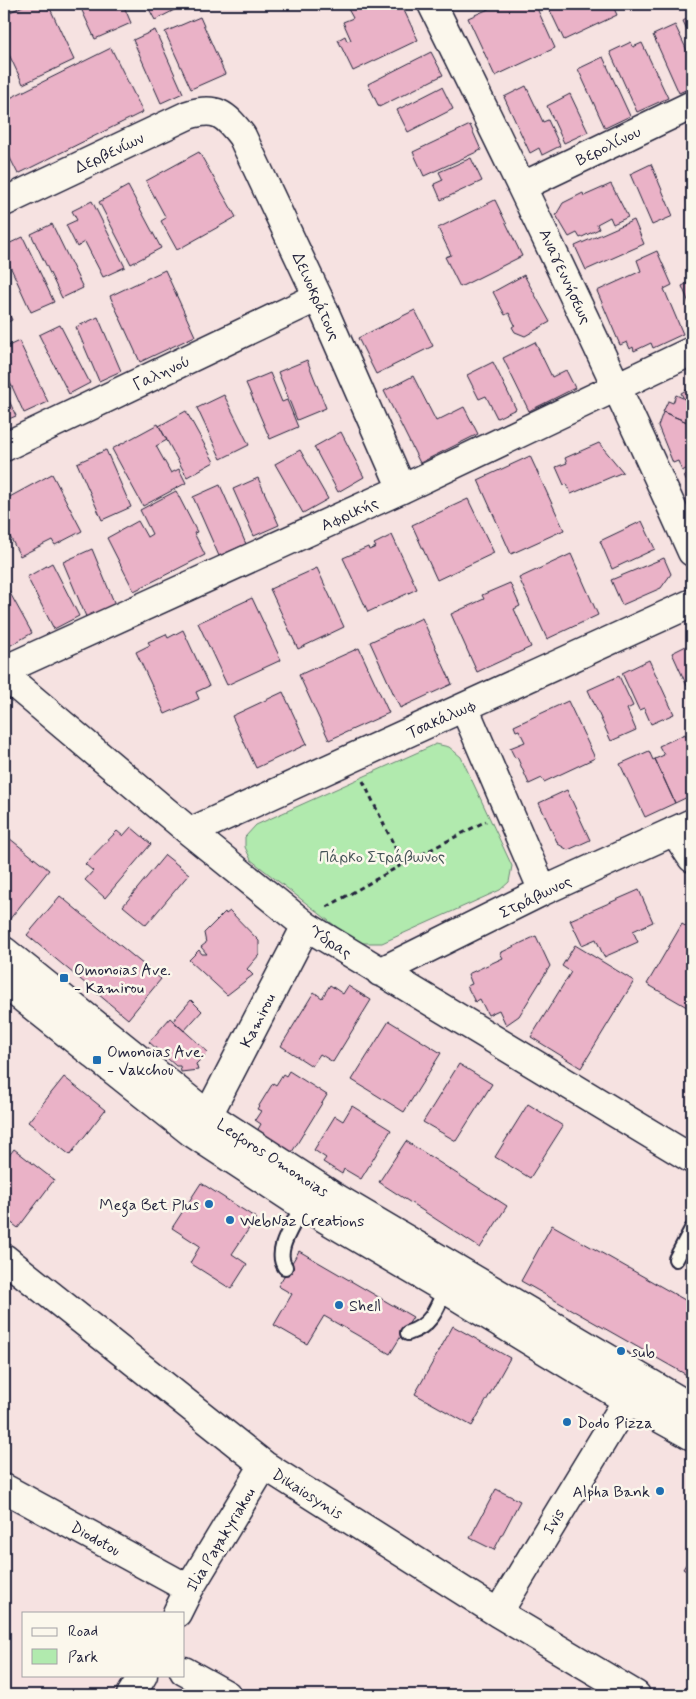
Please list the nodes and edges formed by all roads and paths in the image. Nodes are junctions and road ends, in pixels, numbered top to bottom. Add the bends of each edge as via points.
1 (432, 4) edge
2 (692, 105) edge
3 (217, 112) joint
4 (523, 186) junction
5 (4, 202) edge
6 (318, 297) junction
7 (692, 351) edge
8 (618, 386) junction
9 (4, 447) edge
10 (402, 490) junction
11 (692, 552) edge
12 (692, 603) edge
13 (4, 670) edge
14 (4, 675) edge
15 (464, 708) junction
16 (352, 758) junction
17 (509, 811) junction
18 (683, 827) edge
19 (190, 832) junction
20 (692, 858) edge
21 (403, 864) junction
22 (544, 891) junction
23 (306, 926) junction
24 (4, 951) edge
25 (380, 972) junction
26 (4, 983) edge
27 (208, 1115) junction
28 (692, 1160) edge
29 (302, 1205) junction
30 (692, 1229) edge
31 (4, 1258) edge
32 (676, 1259) dead end
33 (285, 1267) dead end
34 (445, 1289) junction
35 (408, 1333) dead end
36 (634, 1389) junction
37 (692, 1408) edge
38 (692, 1436) edge
39 (264, 1465) junction
40 (4, 1488) edge
41 (189, 1589) junction
42 (178, 1612) edge
43 (498, 1613) junction
44 (185, 1672) edge
45 (142, 1676) edge
46 (131, 1695) edge
47 (227, 1695) edge
48 (636, 1695) edge

1 - 4 street, Αναγεννήσεως
2 - 4 street, Βερολίνου
3 - 5 street, Δερβενίων via 204,110 188,115
3 - 6 street, Δεινοκράτους via 242,136
4 - 8 street, Αναγεννήσεως
6 - 9 street, Γαληνού
6 - 10 street, Δεινοκράτους
7 - 8 street, Αφρικής
8 - 10 street, Αφρικής
8 - 11 street, Αναγεννήσεως
10 - 13 street, Αφρικής
12 - 15 street, Τσακάλωφ
14 - 19 street, Ύδρας
15 - 16 street, Τσακάλωφ
15 - 17 street
16 - 19 street, Τσακάλωφ
16 - 21 path
17 - 21 path
17 - 22 street
18 - 20 street
18 - 22 street, Στράβωνος
19 - 23 street, Ύδρας
21 - 23 path via 318,912
22 - 25 street, Στράβωνος
23 - 25 street, Ύδρας
23 - 27 street, Kamirou
24 - 27 street, Leoforos Omonoias
25 - 28 street, Ύδρας
26 - 29 street, Leoforos Omonoias via 192,1132
27 - 36 street, Leoforos Omonoias
29 - 33 lane via 281,1249
29 - 34 street, Leoforos Omonoias
30 - 32 lane
31 - 39 street, Dikaiosynis
34 - 35 lane via 431,1319 420,1329
34 - 36 street, Leoforos Omonoias
36 - 37 street, Leoforos Omonoias
36 - 38 street, Leoforos Omonoias
36 - 43 street, Ivis
39 - 41 street, Ilia Papakyriakou
39 - 43 street, Dikaiosynis
40 - 41 street, Diodotou
41 - 42 street, Ilia Papakyriakou
43 - 48 street, Dikaiosynis
44 - 47 street
45 - 46 street

